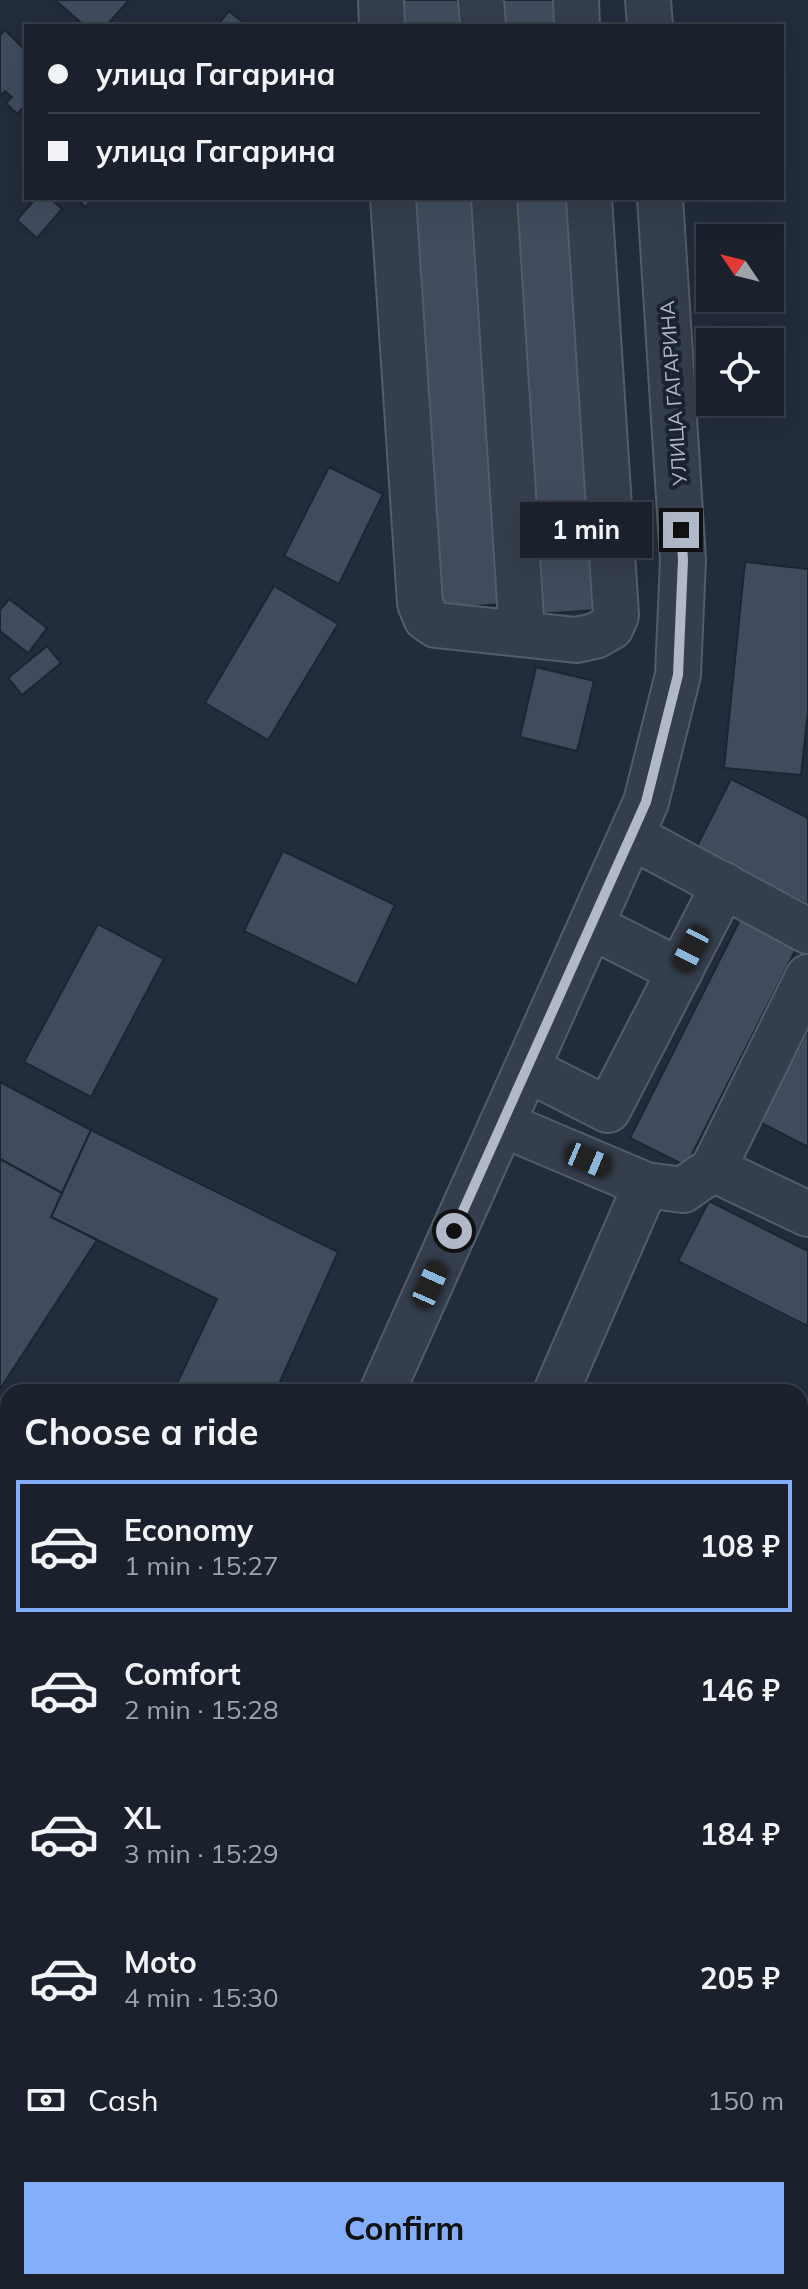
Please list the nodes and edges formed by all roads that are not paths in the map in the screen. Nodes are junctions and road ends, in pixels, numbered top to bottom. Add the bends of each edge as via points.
1 (381, 0) edge
2 (481, 0) edge
3 (576, 0) edge
4 (648, 0) edge
5 (382, 24) edge
6 (483, 24) edge
7 (577, 24) edge
8 (650, 24) edge
9 (393, 200) edge
10 (494, 200) edge
11 (589, 200) edge
12 (660, 200) edge
13 (522, 634) junction
14 (631, 836) junction
15 (724, 885) junction
16 (591, 926) junction
17 (808, 931) edge
18 (680, 971) junction
19 (808, 977) edge
20 (527, 1069) junction
21 (502, 1124) junction
22 (713, 1169) junction
23 (646, 1185) junction
24 (808, 1214) edge
25 (386, 1384) edge
26 (559, 1384) edge

1 - 5 street
2 - 6 street
3 - 7 street
4 - 8 street
9 - 13 street via 420,603 436,625
10 - 13 street
11 - 13 street via 616,615 611,627 576,640
12 - 14 street, УЛИЦА ГАГАРИНА via 683,560 680,632 678,675 646,802
14 - 15 street
14 - 16 street, УЛИЦА ГАГАРИНА
15 - 17 street
15 - 18 street
16 - 18 street
16 - 20 street, УЛИЦА ГАГАРИНА
18 - 20 street via 608,1110
19 - 22 street
20 - 21 street, УЛИЦА ГАГАРИНА
21 - 23 street
21 - 25 street, УЛИЦА ГАГАРИНА
22 - 23 street via 683,1190
22 - 24 street
23 - 26 street

